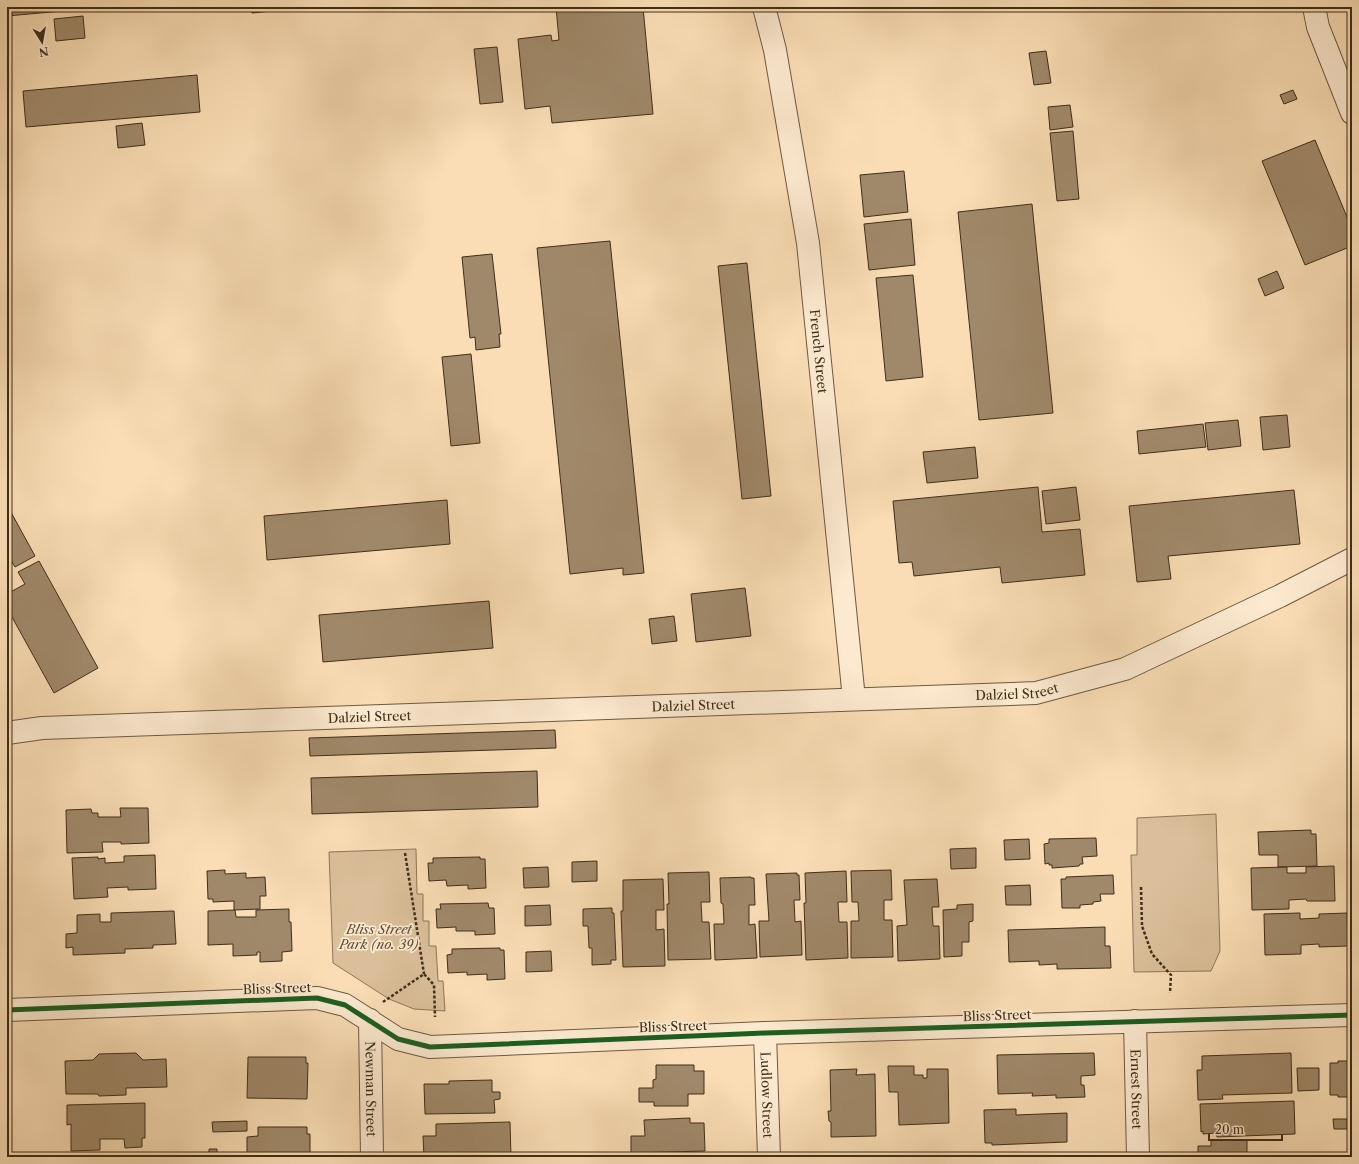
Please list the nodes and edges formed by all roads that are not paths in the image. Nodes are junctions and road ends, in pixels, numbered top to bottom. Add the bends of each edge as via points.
1 (764, 7) edge
2 (1314, 7) edge
3 (1352, 114) edge
4 (1352, 559) edge
5 (854, 699) junction
6 (7, 733) edge
7 (7, 1010) edge
8 (1352, 1015) edge
9 (370, 1020) junction
10 (1135, 1021) junction
11 (765, 1034) junction
12 (372, 1157) edge
13 (769, 1157) edge
14 (1138, 1157) edge

1 - 5 street, French Street via 775,50 808,243
2 - 3 street via 1318,27
4 - 5 street, Dalziel Street via 1125,669 1036,693
5 - 6 street, Dalziel Street via 42,728
7 - 9 street, Bliss Street via 317,998 345,1005
8 - 10 street, Bliss Street
9 - 11 street, Bliss Street via 398,1039 430,1047
9 - 12 street, Newman Street
10 - 11 street, Bliss Street
10 - 14 street, Ernest Street
11 - 13 street, Ludlow Street

